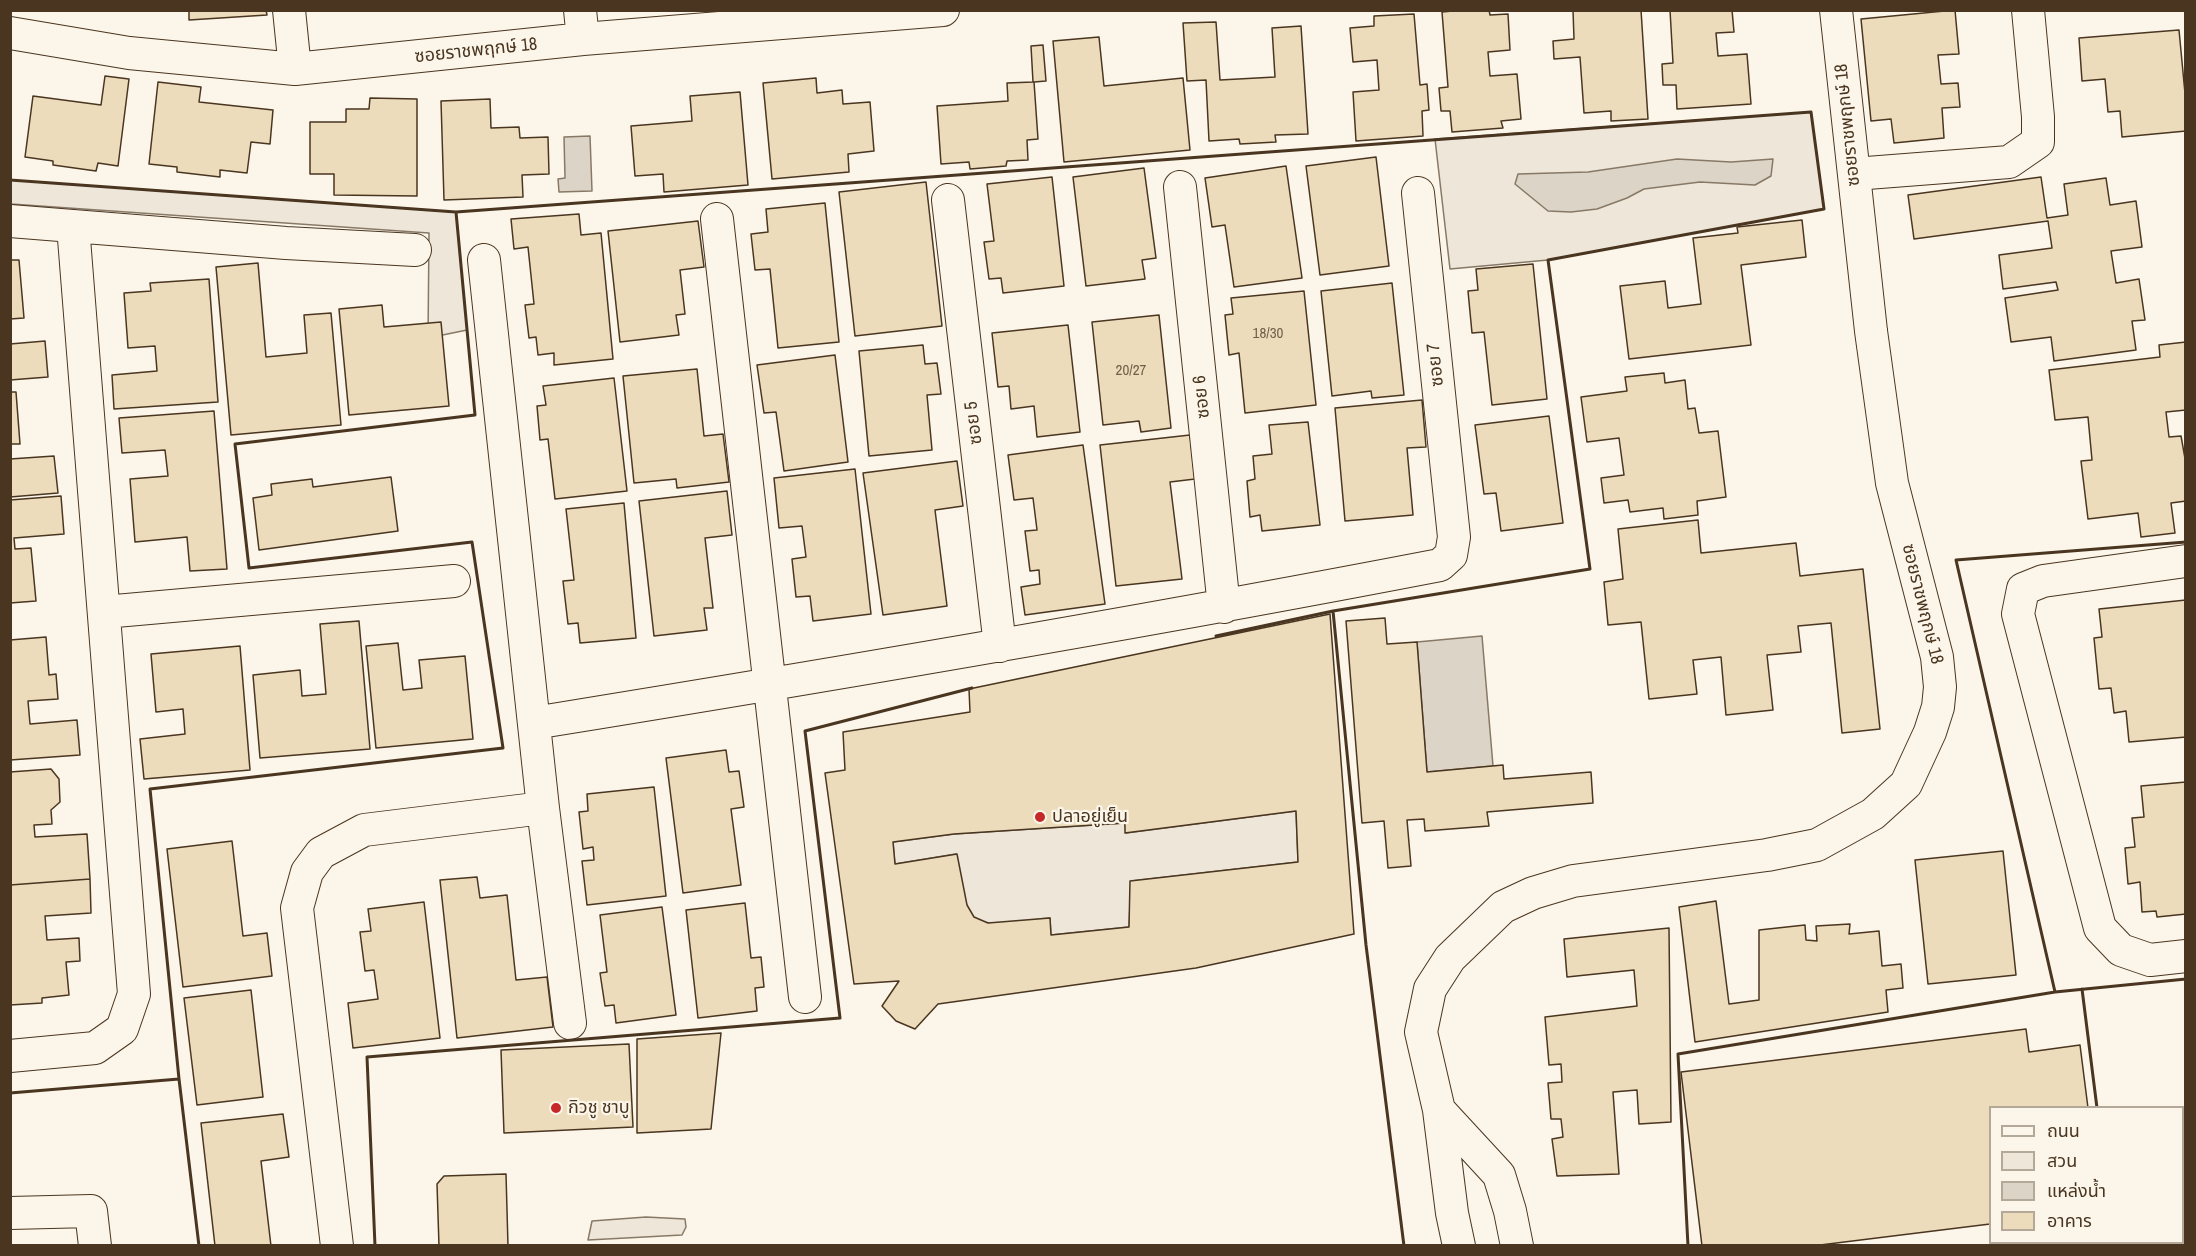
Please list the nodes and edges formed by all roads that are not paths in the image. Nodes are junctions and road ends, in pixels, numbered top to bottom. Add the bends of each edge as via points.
1 (289, 10) edge
2 (943, 10) edge
3 (1836, 10) edge
4 (2028, 10) edge
5 (909, 12) edge
6 (582, 25) edge
7 (10, 33) edge
8 (295, 69) junction
9 (1854, 174) junction
10 (1180, 187) dead end
11 (1418, 194) dead end
12 (948, 200) dead end
13 (717, 219) dead end
14 (10, 221) edge
15 (73, 226) junction
16 (415, 250) dead end
17 (484, 260) dead end
18 (2186, 561) edge
19 (454, 581) dead end
20 (1224, 607) junction
21 (104, 612) junction
22 (1000, 646) junction
23 (768, 685) junction
24 (534, 723) junction
25 (543, 808) junction
26 (2186, 956) edge
27 (805, 997) dead end
28 (570, 1023) dead end
29 (10, 1056) edge
30 (1439, 1110) junction
31 (10, 1213) edge
32 (95, 1245) edge
33 (336, 1245) edge
34 (1460, 1245) edge
35 (1517, 1245) edge

1 - 8 street
2 - 5 street, ซอยราชพฤกษ์ 18
3 - 9 street, ซอยราชพฤกษ์ 18
4 - 9 street via 2038,142 2008,162
5 - 6 street, ซอยราชพฤกษ์ 18
6 - 8 street, ซอยราชพฤกษ์ 18
7 - 8 street, ซอยราชพฤกษ์ 18 via 129,53
9 - 30 street, ซอยราชพฤกษ์ 18 via 1892,483 1936,657 1940,687 1930,732 1906,784 1873,814 1817,845 1572,881 1503,907 1450,958 1430,989 1421,1032
10 - 20 street, ซอย 6
11 - 20 street, ซอย 7 via 1454,537 1451,555 1440,565
12 - 22 street, ซอย 5
13 - 23 street
14 - 15 street
15 - 16 street
15 - 21 street
17 - 24 street
18 - 26 street via 2043,581 2023,589 2018,614 2100,928 2121,950 2150,960
19 - 21 street
20 - 22 street
21 - 29 street via 134,994 122,1029 95,1048
22 - 23 street
23 - 24 street
23 - 27 street
24 - 25 street
25 - 28 street
25 - 33 street via 364,830 321,853 307,872 297,908
30 - 34 street, ซอยราชพฤกษ์ 18
30 - 35 street, ซอยราชพฤกษ์ 18 via 1499,1175
31 - 32 street via 91,1211

